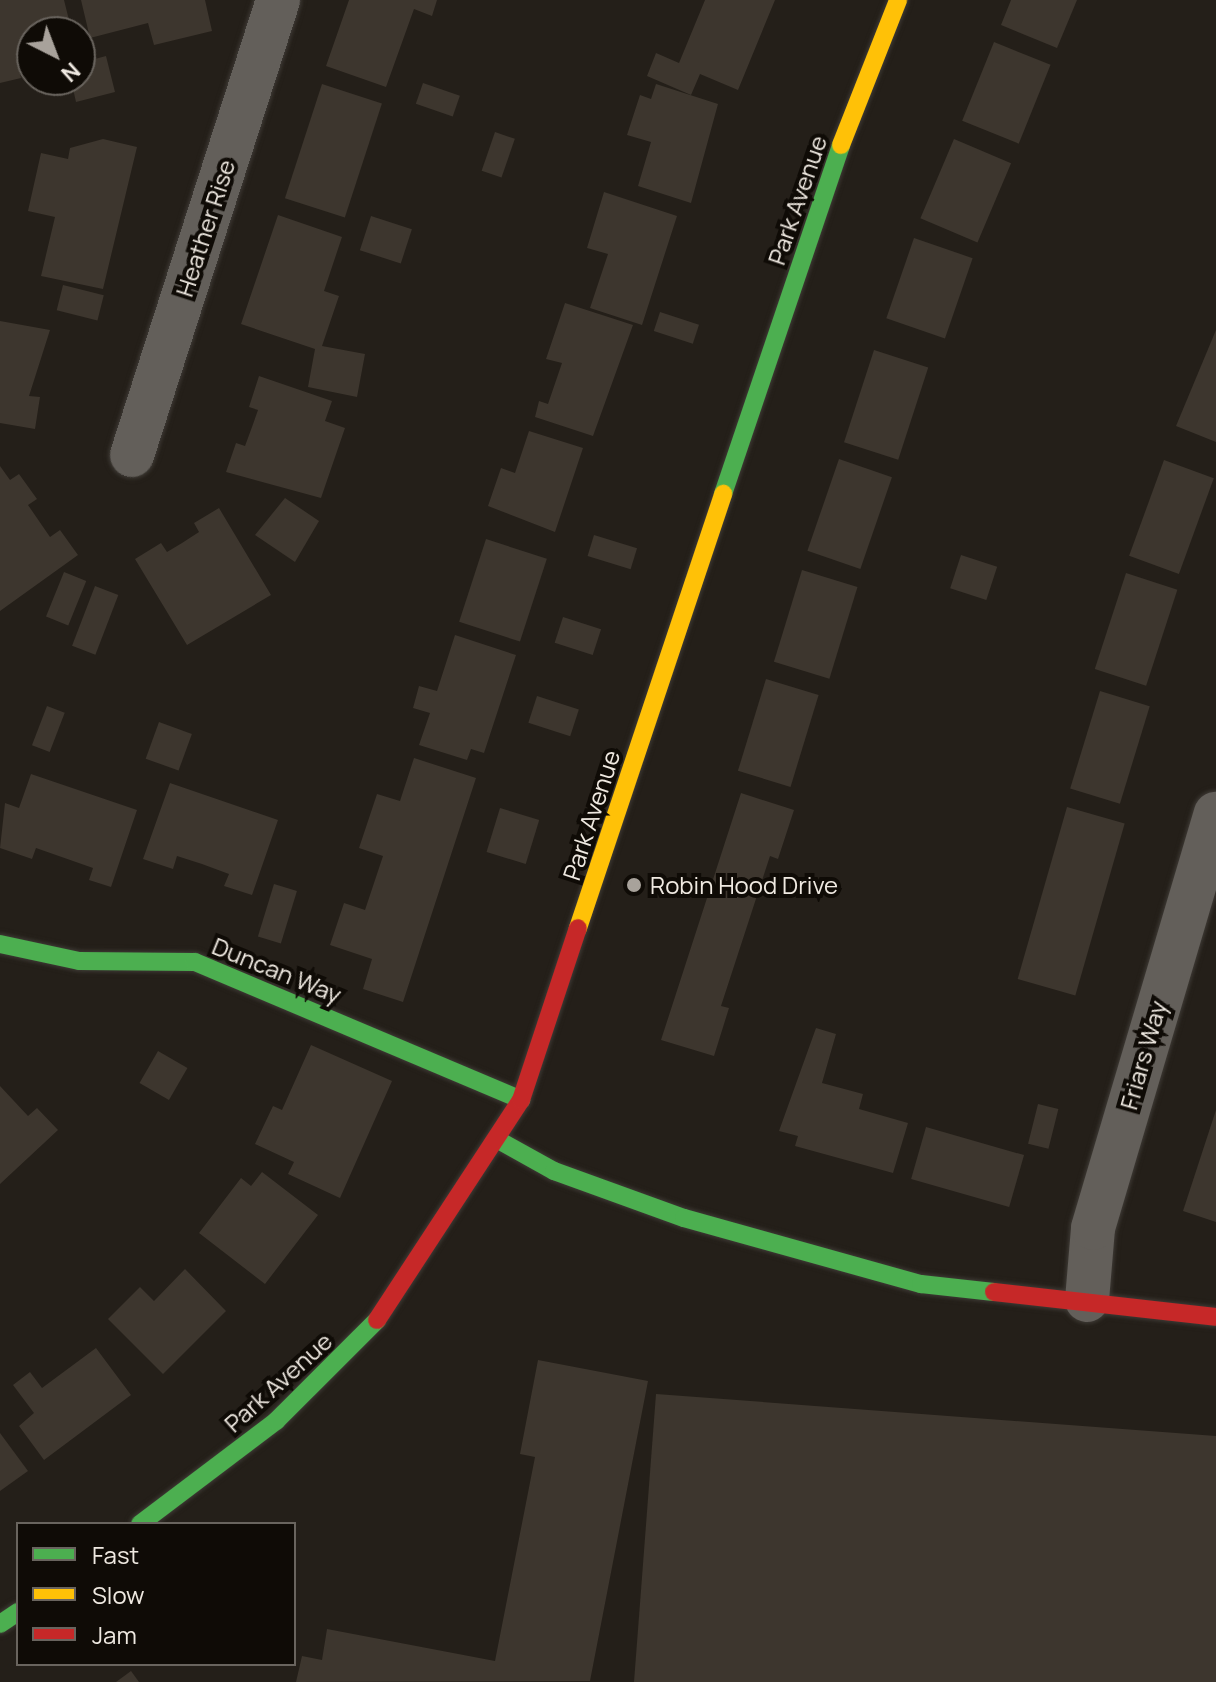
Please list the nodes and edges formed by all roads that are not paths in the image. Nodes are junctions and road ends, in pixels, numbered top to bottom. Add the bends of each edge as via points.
1 (278, 0) edge
2 (898, 0) edge
3 (132, 455) dead end
4 (1216, 814) edge
5 (0, 944) edge
6 (521, 1100) junction
7 (500, 1141) junction
8 (1087, 1300) junction
9 (1216, 1317) edge
10 (143, 1522) edge

1 - 3 street, Heather Rise
2 - 6 street, Park Avenue via 831,170
4 - 8 street, Friars Way via 1093,1228
5 - 6 street, Duncan Way via 79,961 195,962
6 - 7 street, Park Avenue
7 - 8 street via 554,1171 684,1218 921,1284
7 - 10 street, Park Avenue via 396,1300 338,1364 276,1421
8 - 9 street

